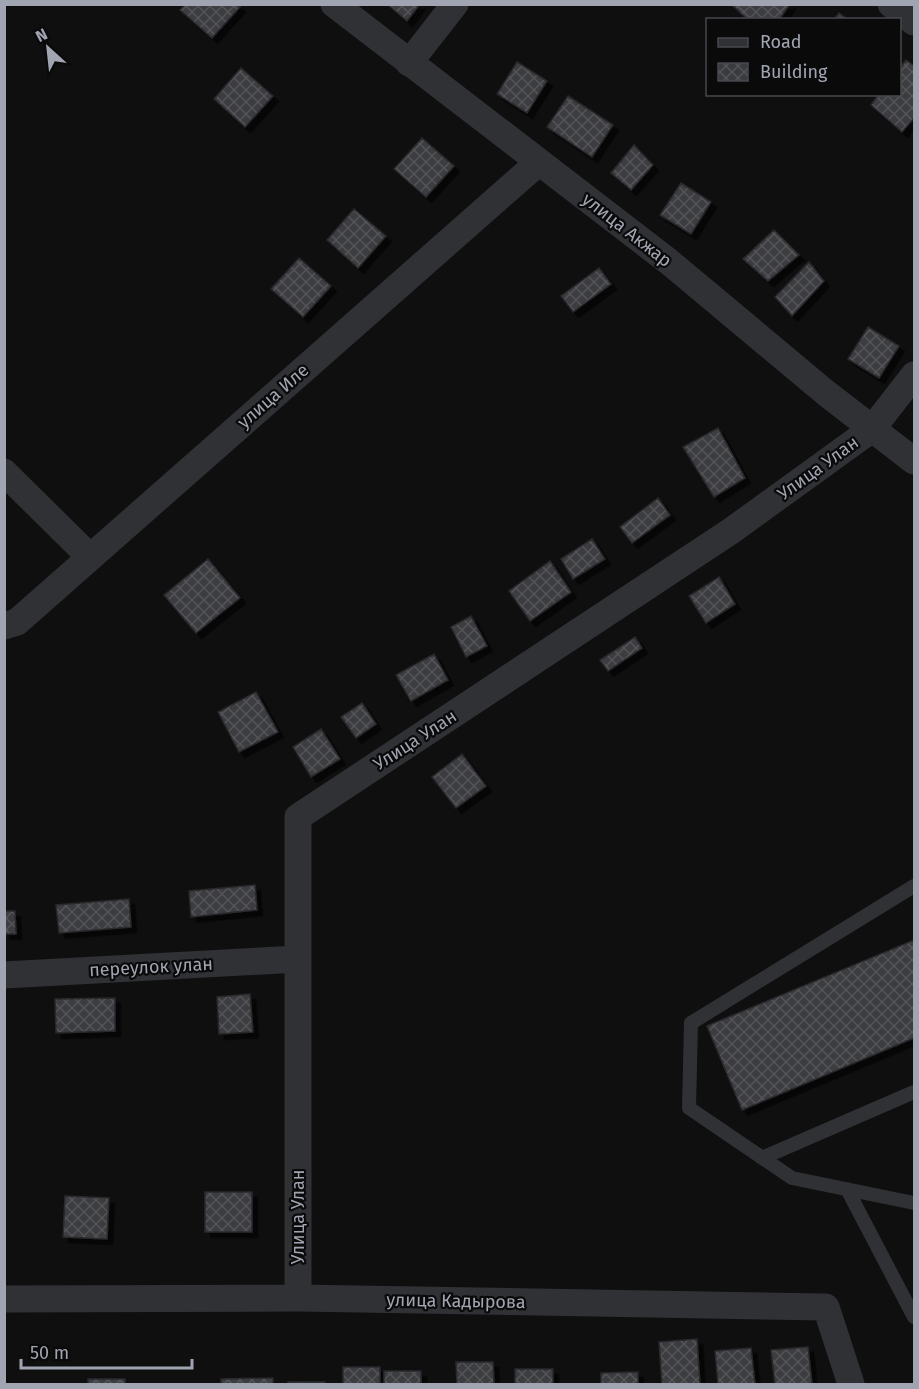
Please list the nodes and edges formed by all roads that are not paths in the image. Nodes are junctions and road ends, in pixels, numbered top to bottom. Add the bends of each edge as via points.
1 (334, 4) edge
2 (455, 4) edge
3 (891, 4) edge
4 (915, 22) edge
5 (409, 63) junction
6 (539, 162) junction
7 (915, 375) edge
8 (872, 429) junction
9 (915, 461) edge
10 (4, 472) edge
11 (90, 557) junction
12 (4, 626) edge
13 (915, 886) edge
14 (298, 958) junction
15 (4, 975) edge
16 (915, 1092) edge
17 (762, 1158) junction
18 (847, 1189) junction
19 (915, 1203) edge
20 (298, 1298) junction
21 (4, 1299) edge
22 (915, 1317) edge
23 (851, 1384) edge

1 - 5 street, улица Акжар
2 - 5 street
3 - 4 street
5 - 6 street, улица Акжар
6 - 8 street, улица Акжар via 668,261
6 - 11 street, улица Иле
7 - 8 street, Улица Улан
8 - 9 street, улица Акжар
8 - 14 street, Улица Улан via 731,531 298,817
10 - 11 street
11 - 12 street, улица Иле via 17,622
13 - 17 lane via 691,1023 689,1108
14 - 15 street, переулок улан
14 - 20 street, Улица Улан
16 - 17 lane
17 - 18 lane via 792,1178
18 - 19 lane
18 - 22 lane
20 - 21 street, улица Кадырова
20 - 23 street, улица Кадырова via 826,1306

